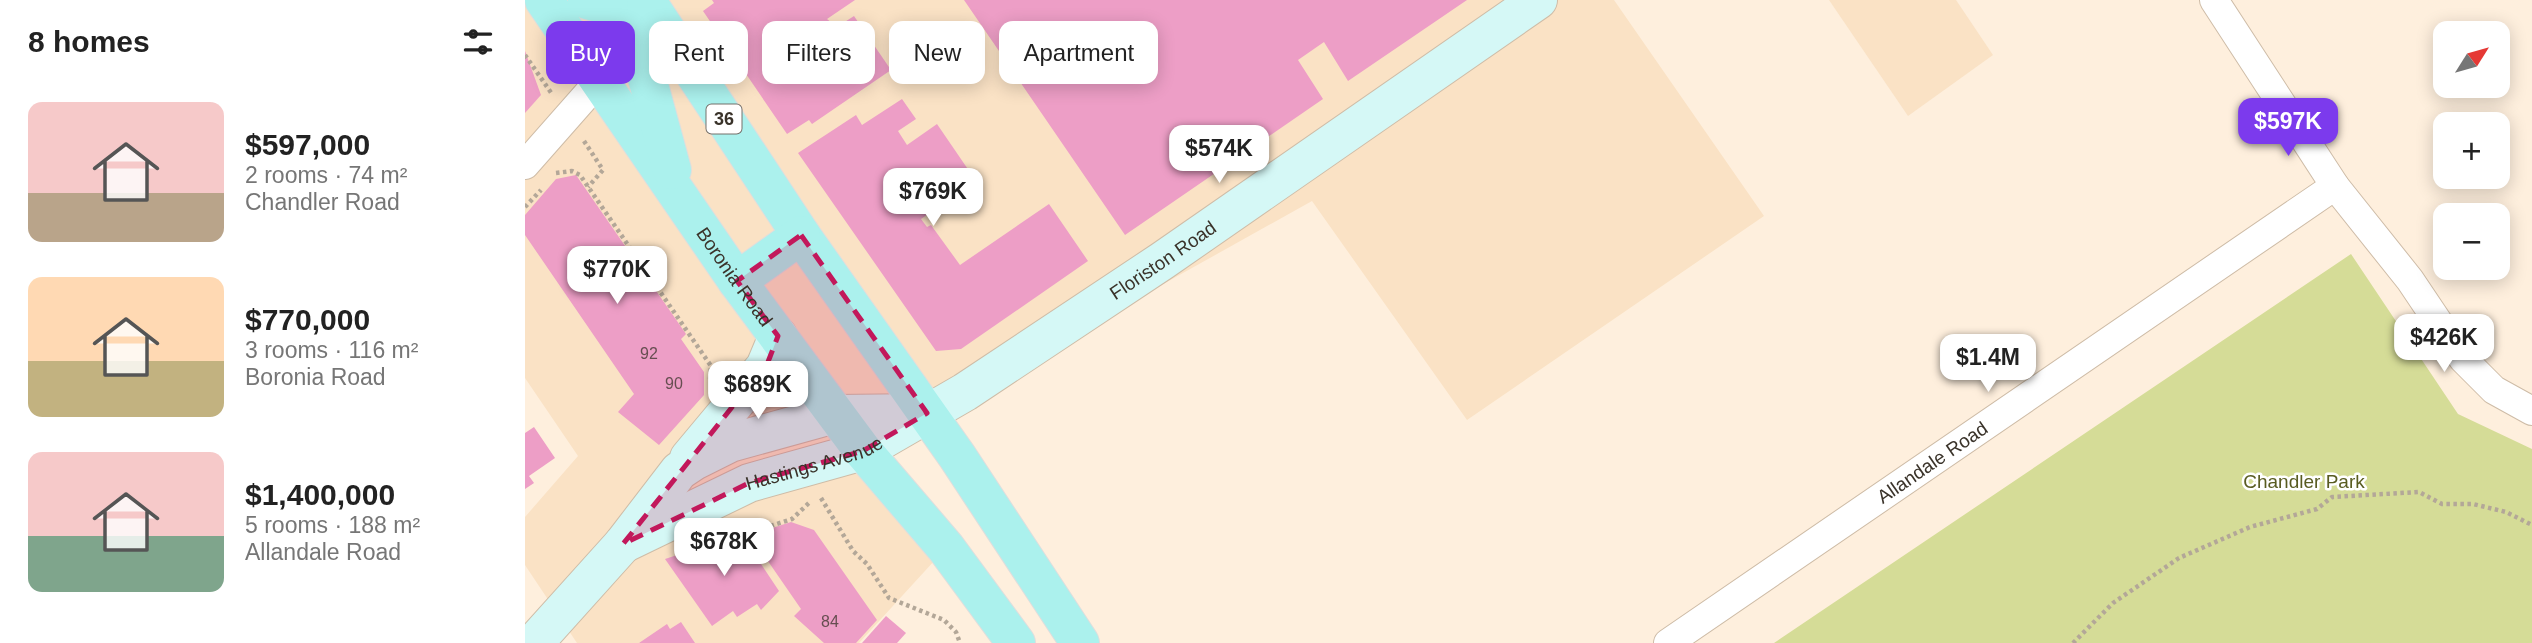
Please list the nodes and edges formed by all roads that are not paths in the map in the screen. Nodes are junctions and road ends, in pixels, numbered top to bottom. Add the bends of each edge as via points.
1 (544, 0) edge
2 (587, 0) edge
3 (1538, 0) edge
4 (2214, 0) edge
5 (648, 1) edge
6 (558, 21) edge
7 (596, 84) edge
8 (601, 84) edge
9 (525, 165) edge
10 (2335, 186) junction
11 (682, 203) junction
12 (801, 235) junction
13 (737, 281) junction
14 (778, 336) junction
15 (2532, 411) edge
16 (927, 413) junction
17 (835, 414) junction
18 (863, 451) junction
19 (678, 471) junction
20 (622, 544) junction
21 (1704, 633) edge
22 (534, 643) edge
23 (1016, 643) edge
24 (1080, 643) edge
25 (1668, 643) edge

1 - 6 main road, Boronia Road
2 - 5 main road via 616,8
3 - 16 main road, Floriston Road via 1162,261
4 - 10 street
5 - 11 main road via 641,40 643,63
5 - 12 main road, 36
7 - 9 street
8 - 11 main road, Boronia Road
10 - 15 street via 2410,280 2463,359 2494,390
10 - 21 street, Allandale Road
11 - 13 main road, Boronia Road
12 - 13 main road
12 - 16 main road, 36
13 - 14 main road, Boronia Road
14 - 17 main road, Boronia Road
14 - 19 main road via 765,367
16 - 17 main road, Floriston Road
16 - 18 main road, Hastings Avenue
16 - 24 main road, 36
17 - 18 main road, Boronia Road
17 - 19 main road, Hastings Avenue via 730,443
18 - 20 main road, Hastings Avenue via 749,483
18 - 23 main road, Boronia Road via 938,538
19 - 20 main road, Hastings Avenue
20 - 22 main road, Hastings Avenue
21 - 25 street, Allandale Road

